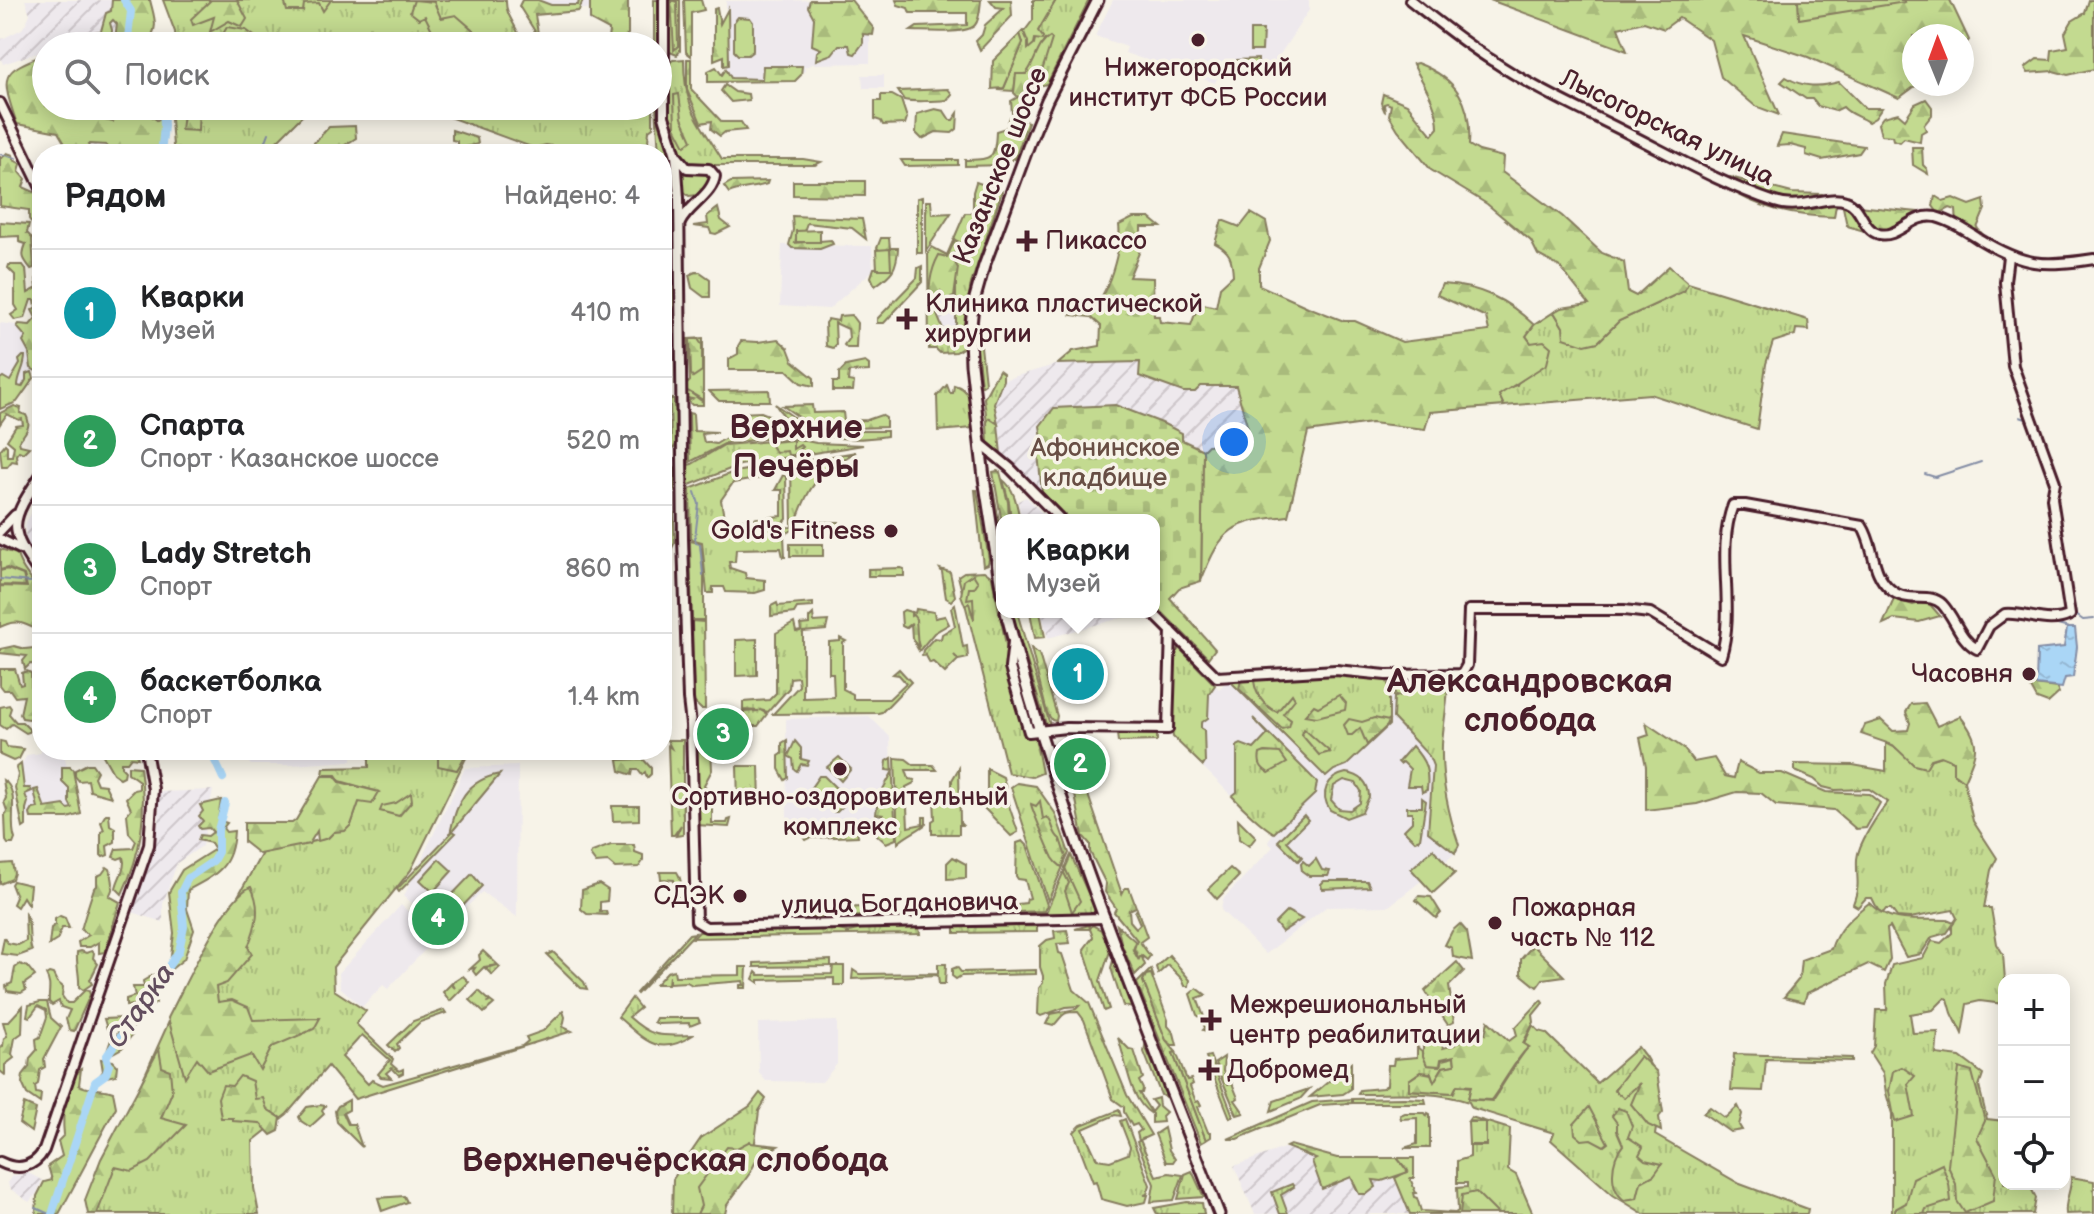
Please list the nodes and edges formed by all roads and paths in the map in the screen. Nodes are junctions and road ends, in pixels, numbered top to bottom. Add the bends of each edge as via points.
1 (664, 0) edge
2 (1098, 0) edge
3 (1410, 0) edge
4 (664, 32) edge
5 (0, 103) edge
6 (2, 113) edge
7 (665, 120) edge
8 (676, 155) junction
9 (687, 168) junction
10 (32, 171) edge
11 (678, 178) junction
12 (679, 189) junction
13 (699, 198) junction
14 (680, 224) junction
15 (2008, 256) junction
16 (2094, 259) edge
17 (981, 444) junction
18 (32, 489) edge
19 (18, 511) junction
20 (1055, 514) edge
21 (0, 531) edge
22 (0, 539) edge
23 (996, 550) edge
24 (24, 552) junction
25 (32, 563) edge
26 (1007, 618) edge
27 (1158, 618) edge
28 (1171, 631) junction
29 (1184, 643) junction
30 (1171, 650) junction
31 (1040, 733) junction
32 (148, 760) edge
33 (1105, 918) junction
34 (4, 1164) edge
35 (1219, 1214) edge

1 - 4 street
2 - 17 main road, Казанское шоссе via 1047,100 973,305 970,344
3 - 15 street, Лысогорская улица via 1494,63 1706,174 1777,203 1849,201 1879,234 1890,234 1922,217 1936,217
5 - 6 street
6 - 10 street
7 - 8 street
8 - 9 street
8 - 11 street
9 - 11 street
9 - 13 street via 709,169 715,176 714,185
11 - 12 street
12 - 13 street via 685,198
12 - 14 street
13 - 14 street
14 - 33 street, улица Богдановича via 682,515 698,924
15 - 16 street, Лысогорская улица via 2048,264
15 - 29 street via 2011,354 2055,482 2052,498 2070,615 2063,619 2010,613 1994,620 1977,649 1940,602 1906,599 1886,586 1859,525 1733,505 1721,656 1659,617 1624,610 1469,610 1468,659 1462,674 1336,670 1217,677
17 - 20 street
17 - 23 main road, Казанское шоссе
18 - 19 street
19 - 21 street
19 - 24 street via 15,528
22 - 24 street
24 - 25 street
26 - 31 main road
27 - 28 street
28 - 29 street
28 - 30 street
29 - 30 street
30 - 31 street via 1168,729 1066,728
31 - 33 main road
32 - 34 street via 153,789 149,845 44,1150 31,1164
33 - 35 main road

